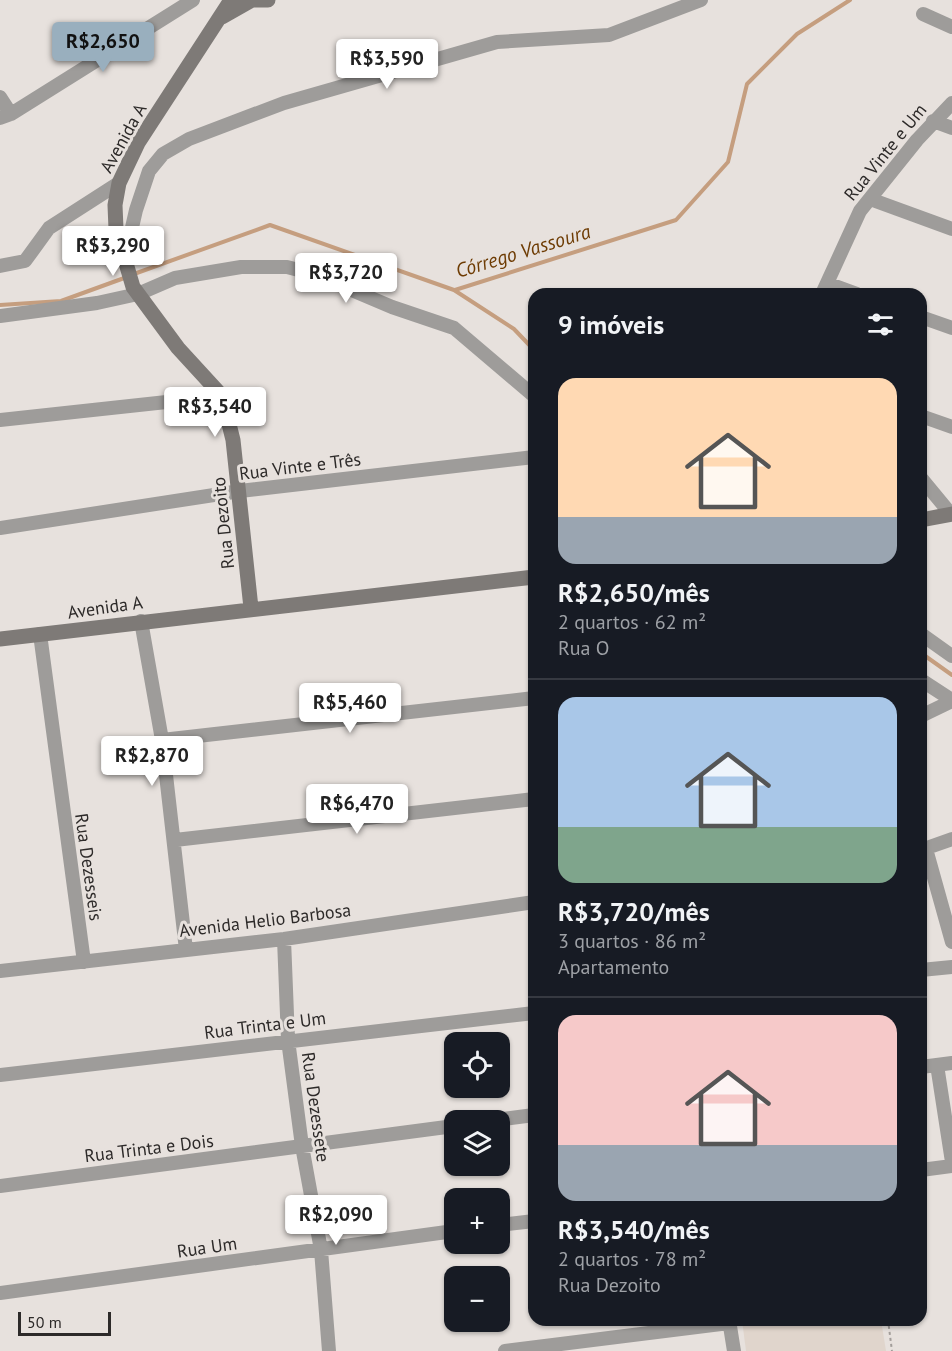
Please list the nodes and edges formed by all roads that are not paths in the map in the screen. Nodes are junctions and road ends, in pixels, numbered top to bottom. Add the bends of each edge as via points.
1 (193, 0) edge
2 (231, 0) edge
3 (252, 0) edge
4 (268, 0) edge
5 (701, 0) edge
6 (923, 14) dead end
7 (222, 17) junction
8 (952, 27) edge
9 (0, 97) edge
10 (952, 103) edge
11 (5, 116) edge
12 (933, 121) junction
13 (952, 128) edge
14 (118, 183) junction
15 (870, 199) junction
16 (952, 229) edge
17 (125, 258) junction
18 (0, 266) edge
19 (825, 288) edge
20 (136, 291) junction
21 (0, 316) edge
22 (927, 319) edge
23 (952, 328) edge
24 (528, 391) edge
25 (222, 396) junction
26 (927, 418) edge
27 (0, 420) edge
28 (952, 427) edge
29 (528, 459) edge
30 (927, 485) edge
31 (240, 491) junction
32 (951, 513) edge
33 (927, 519) edge
34 (0, 528) edge
35 (528, 578) edge
36 (251, 608) junction
37 (141, 621) junction
38 (40, 634) junction
39 (927, 638) edge
40 (0, 639) edge
41 (952, 656) edge
42 (927, 684) edge
43 (528, 699) edge
44 (952, 701) edge
45 (927, 714) edge
46 (162, 740) junction
47 (528, 800) edge
48 (952, 839) edge
49 (176, 840) junction
50 (927, 848) edge
51 (927, 862) edge
52 (528, 903) edge
53 (284, 939) junction
54 (952, 942) edge
55 (186, 950) junction
56 (84, 962) junction
57 (952, 967) edge
58 (927, 969) edge
59 (0, 971) edge
60 (528, 1014) edge
61 (288, 1040) junction
62 (952, 1063) edge
63 (937, 1065) junction
64 (927, 1066) edge
65 (0, 1075) edge
66 (528, 1116) edge
67 (510, 1118) edge
68 (444, 1127) edge
69 (302, 1146) junction
70 (952, 1164) edge
71 (927, 1169) edge
72 (0, 1186) edge
73 (528, 1222) edge
74 (510, 1224) edge
75 (444, 1233) edge
76 (321, 1250) junction
77 (0, 1293) edge
78 (692, 1326) edge
79 (730, 1326) edge
80 (329, 1351) edge
81 (505, 1351) edge
82 (734, 1351) edge

1 - 11 street
2 - 7 main road, Avenida A
3 - 4 main road, Avenida A
3 - 7 main road, Avenida A
5 - 17 street via 609,35 497,42 284,103 189,139 163,154 149,171
6 - 8 street
7 - 14 main road, Avenida A via 138,142
9 - 11 street
10 - 12 street, Rua Vinte e Um
12 - 13 street
12 - 15 street, Rua Vinte e Um
14 - 17 main road, Avenida A via 116,229
14 - 18 street via 49,228 25,261
15 - 16 street
15 - 19 street, Rua Vinte e Um via 860,211
17 - 20 main road, Avenida A
20 - 21 street via 97,303
20 - 24 street via 175,278 241,267 287,267 315,274 392,308 454,328
20 - 25 main road, Rua Dezoito via 178,348
22 - 23 street
25 - 27 street
25 - 31 main road, Rua Dezoito
26 - 28 street
29 - 31 street, Rua Vinte e Três
30 - 32 street
31 - 34 street, Rua Vinte e Três
31 - 36 main road, Rua Dezoito
32 - 33 main road
35 - 36 main road
36 - 37 main road, Avenida A
37 - 38 main road, Avenida A
37 - 46 street
38 - 40 main road, Avenida A
38 - 56 street, Rua Dezesseis
39 - 41 street
42 - 44 street
43 - 46 street
44 - 45 street
46 - 49 street
47 - 49 street
48 - 50 street
49 - 55 street
51 - 54 street
52 - 53 street, Avenida Helio Barbosa
53 - 55 street, Avenida Helio Barbosa
53 - 61 street, Rua Dezessete
55 - 56 street, Avenida Helio Barbosa
56 - 59 street, Avenida Helio Barbosa
57 - 58 street
60 - 61 street, Rua Trinta e Um
61 - 65 street, Rua Trinta e Um
61 - 69 street, Rua Dezessete
62 - 63 street
63 - 64 street
63 - 70 street
66 - 67 street
68 - 69 street, Rua Trinta e Dois
69 - 72 street, Rua Trinta e Dois
69 - 76 street, Rua Dezessete
70 - 71 street
73 - 74 street
75 - 76 street, Rua Um
76 - 77 street, Rua Um
76 - 80 street, Rua Dezessete
78 - 81 street
79 - 82 street

